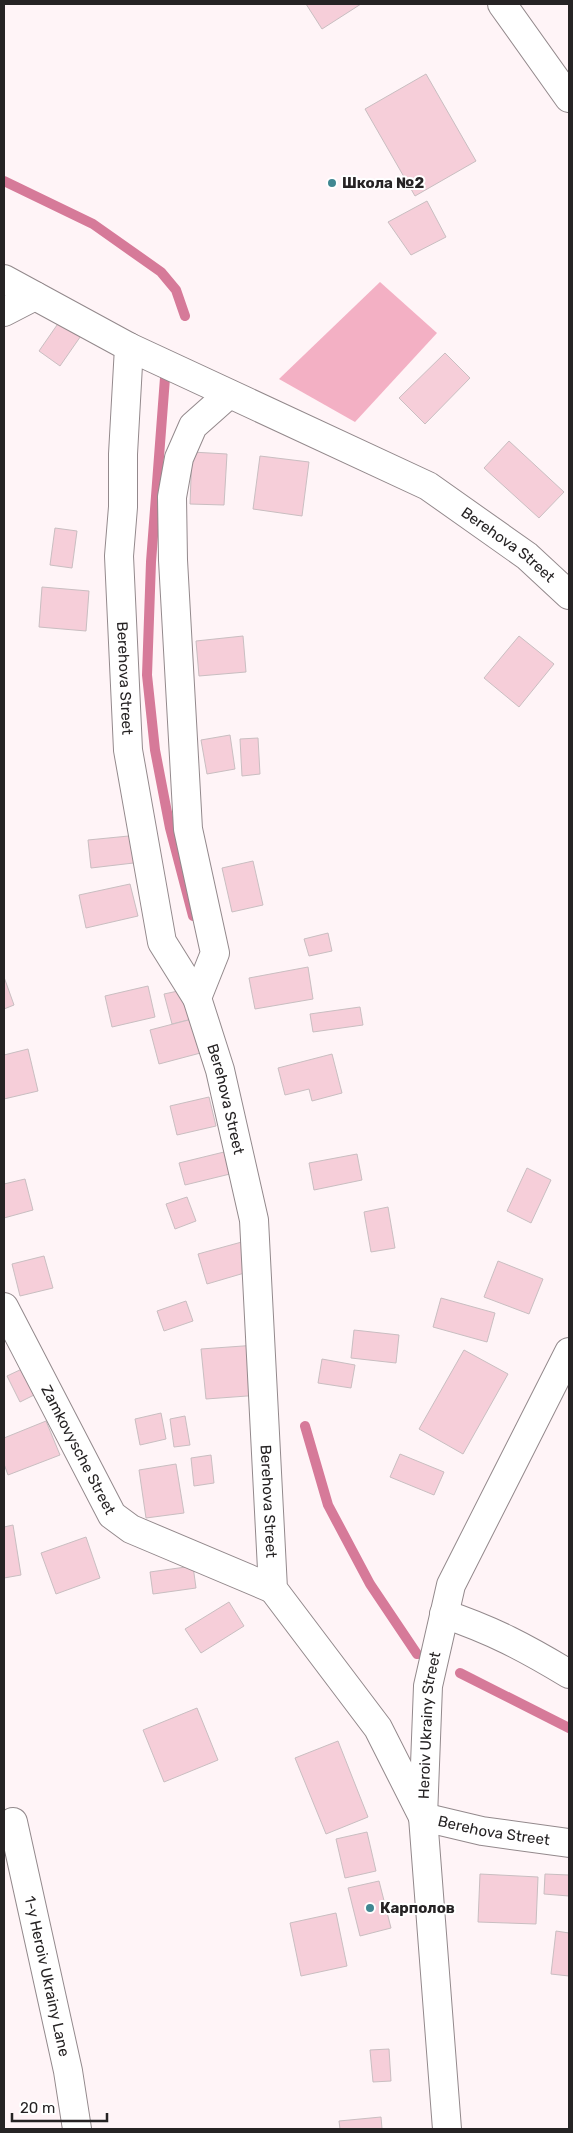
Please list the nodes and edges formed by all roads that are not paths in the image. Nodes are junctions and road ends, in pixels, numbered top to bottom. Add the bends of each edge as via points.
1 (502, 4) edge
2 (569, 98) edge
3 (4, 279) edge
4 (35, 296) junction
5 (4, 312) edge
6 (129, 347) junction
7 (229, 394) junction
8 (569, 595) edge
9 (197, 998) junction
10 (4, 1307) edge
11 (569, 1352) edge
12 (273, 1589) junction
13 (444, 1614) junction
14 (569, 1674) edge
15 (423, 1817) junction
16 (13, 1822) dead end
17 (569, 1843) edge
18 (77, 2129) edge
19 (447, 2129) edge

1 - 2 street
3 - 4 street, Berehova Street
4 - 5 street
4 - 6 street, Berehova Street
6 - 7 street, Berehova Street
6 - 9 street, Berehova Street via 119,556 128,750 162,942
7 - 8 street, Berehova Street via 428,486 527,556
7 - 9 street via 193,426 179,458 172,497 188,829 214,953
9 - 12 street, Berehova Street via 220,1070 254,1220
10 - 12 street, Zamkovysche Street via 112,1515 131,1529
11 - 13 street, Heroiv Ukrainy Street via 451,1586
12 - 15 street, Berehova Street via 378,1728
13 - 14 street via 527,1648
13 - 15 street, Heroiv Ukrainy Street via 428,1686
15 - 17 street, Berehova Street via 482,1831
15 - 19 street, Heroiv Ukrainy Street
16 - 18 street, 1-y Heroiv Ukrainy Lane via 68,2071

